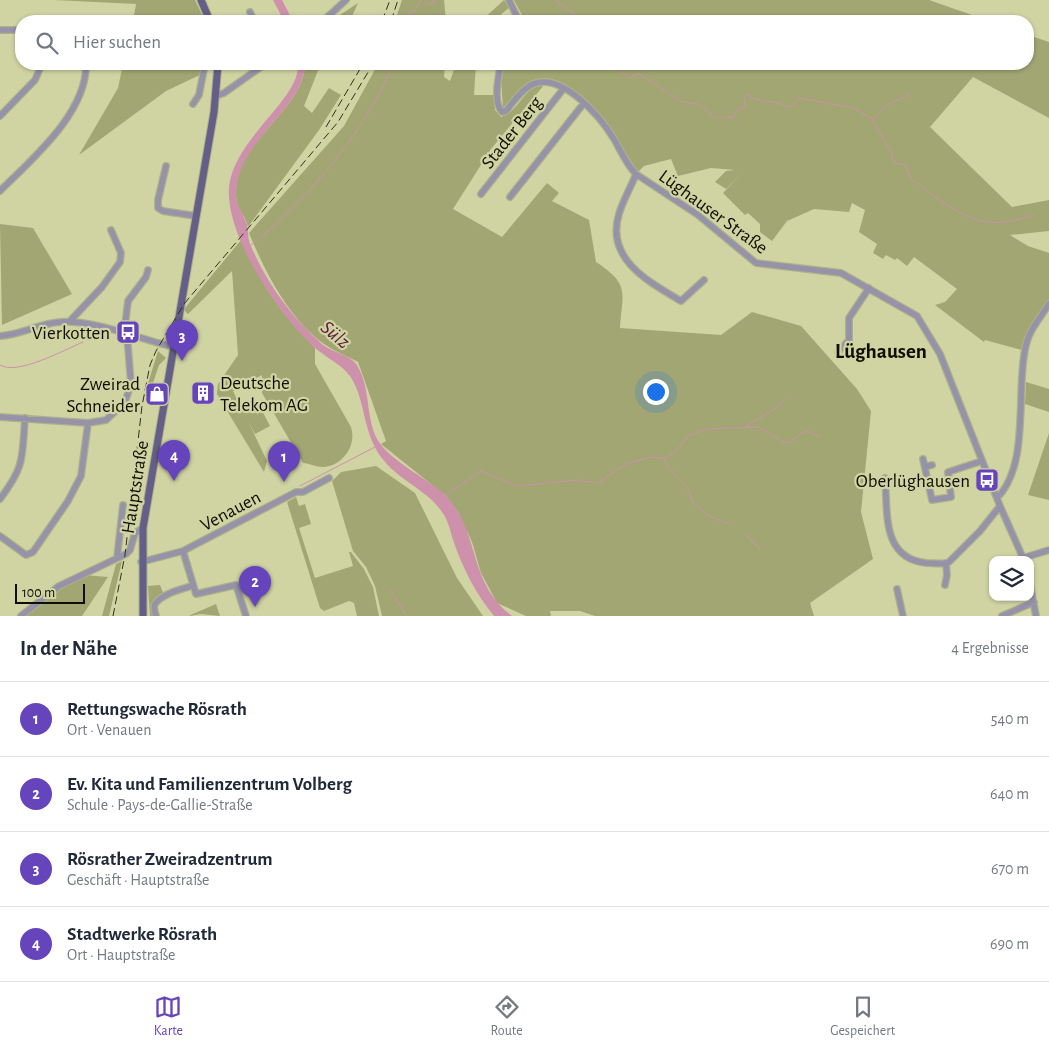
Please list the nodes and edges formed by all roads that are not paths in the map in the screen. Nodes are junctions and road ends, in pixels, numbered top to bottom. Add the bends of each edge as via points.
1 (201, 0) edge
2 (346, 0) edge
3 (509, 0) edge
4 (250, 12) dead end
5 (207, 15) edge
6 (251, 15) edge
7 (330, 15) edge
8 (516, 15) edge
9 (0, 30) edge
10 (15, 30) edge
11 (39, 70) edge
12 (85, 70) edge
13 (204, 70) edge
14 (218, 70) edge
15 (257, 70) edge
16 (500, 70) edge
17 (564, 88) junction
18 (216, 96) junction
19 (584, 103) junction
20 (193, 104) dead end
21 (0, 116) edge
22 (166, 166) dead end
23 (636, 174) junction
24 (0, 191) edge
25 (481, 194) dead end
26 (510, 197) dead end
27 (196, 216) junction
28 (111, 230) dead end
29 (148, 270) dead end
30 (704, 280) dead end
31 (869, 288) junction
32 (1049, 304) edge
33 (70, 321) junction
34 (125, 335) junction
35 (0, 336) edge
36 (174, 347) junction
37 (838, 352) dead end
38 (0, 417) edge
39 (24, 418) junction
40 (88, 424) junction
41 (923, 459) dead end
42 (982, 462) junction
43 (932, 465) dead end
44 (925, 467) junction
45 (329, 478) dead end
46 (884, 478) dead end
47 (997, 498) junction
48 (0, 499) edge
49 (123, 505) dead end
50 (1000, 506) junction
51 (143, 528) junction
52 (0, 536) edge
53 (1049, 550) edge
54 (182, 552) junction
55 (1023, 556) edge
56 (1032, 556) edge
57 (117, 558) junction
58 (141, 562) junction
59 (946, 564) junction
60 (945, 585) dead end
61 (192, 586) junction
62 (897, 589) dead end
63 (1034, 602) joint
64 (21, 616) edge
65 (143, 616) edge
66 (156, 616) edge
67 (246, 616) edge
68 (903, 616) edge
69 (1002, 616) edge
70 (1036, 616) edge

1 - 5 main road
2 - 7 street
3 - 8 street
4 - 6 street
9 - 10 street
11 - 21 street via 35,80
12 - 24 street via 82,89 66,120
13 - 20 street via 200,95
14 - 18 main road, Hauptstraße
15 - 18 street
16 - 17 street, Lüghauser Straße via 498,94 502,112 532,84 548,81
17 - 19 street, Lüghauser Straße
17 - 25 street, Stader Berg
18 - 27 main road, Hauptstraße
19 - 23 street, Lüghauser Straße via 603,124
19 - 26 street
22 - 27 street via 158,208
23 - 30 street via 617,222 618,242 625,260 642,276 681,301
23 - 31 street, Lüghauser Straße via 698,215 756,264 840,273
27 - 36 main road, Hauptstraße
28 - 33 street via 120,262
29 - 34 street via 128,301
31 - 37 street via 849,318 850,340
31 - 42 street, Lüghauser Straße via 917,316 923,325 943,362
32 - 47 street via 1026,342 1019,435 1008,480
33 - 34 street
33 - 35 street
34 - 36 street
34 - 40 street via 131,384 126,402 106,420
36 - 51 main road, Hauptstraße
38 - 39 street
39 - 40 street
39 - 48 street via 23,460 16,478
40 - 52 street via 81,476 33,552 26,555
41 - 44 street
42 - 44 street via 948,472 951,497 937,500 932,500
42 - 47 street, Lüghauser Straße
43 - 44 street
45 - 54 street, Venauen
46 - 59 street via 888,524 895,547 908,559
47 - 50 street, Lüghauser Straße
49 - 57 street
50 - 55 street, Lüghauser Straße
50 - 59 street
51 - 57 street via 135,533 128,552
51 - 58 main road, Hauptstraße
53 - 56 street
54 - 58 street, Venauen
54 - 61 street
57 - 64 street via 59,586
58 - 65 main road, Hauptstraße
59 - 60 street
61 - 66 street via 175,591 156,603
61 - 67 street via 198,594 236,585
62 - 68 street
63 - 69 street
63 - 70 street

